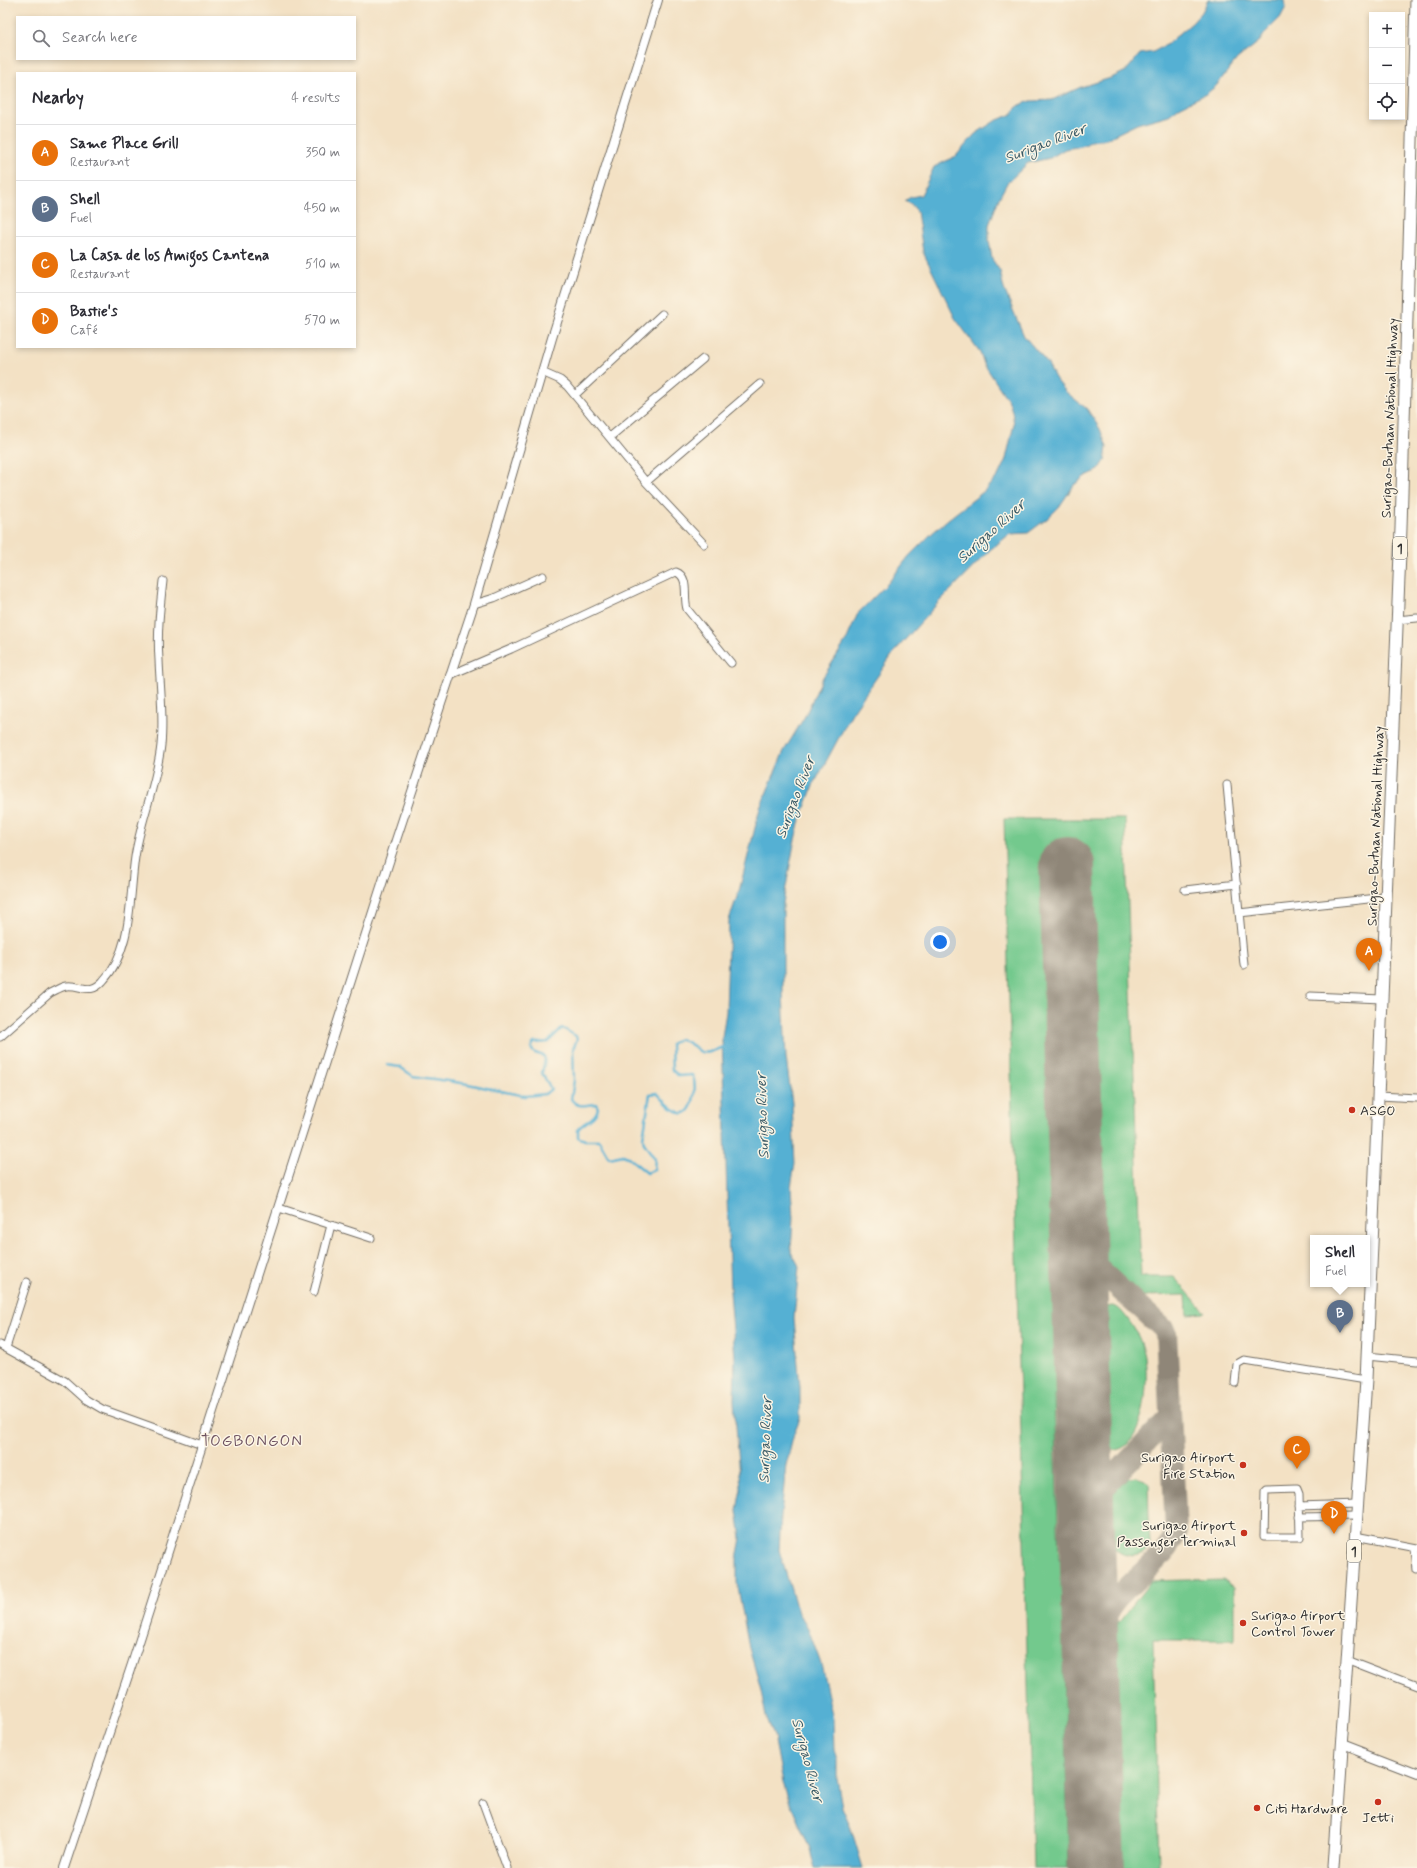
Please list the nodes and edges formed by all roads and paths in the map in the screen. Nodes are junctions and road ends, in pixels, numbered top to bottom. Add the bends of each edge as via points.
1 (658, 0) edge
2 (1416, 0) edge
3 (662, 314) dead end
4 (702, 359) dead end
5 (542, 372) junction
6 (760, 384) dead end
7 (575, 395) junction
8 (610, 438) junction
9 (646, 482) junction
10 (704, 544) dead end
11 (543, 576) dead end
12 (162, 581) dead end
13 (474, 604) junction
14 (1417, 618) edge
15 (1397, 620) junction
16 (731, 662) dead end
17 (450, 675) junction
18 (1227, 785) dead end
19 (1237, 884) junction
20 (1185, 890) dead end
21 (1386, 897) junction
22 (1239, 913) junction
23 (1244, 965) dead end
24 (1310, 996) dead end
25 (1382, 999) junction
26 (0, 1037) edge
27 (1378, 1096) junction
28 (1417, 1098) edge
29 (279, 1208) junction
30 (331, 1225) junction
31 (371, 1238) dead end
32 (27, 1282) dead end
33 (1370, 1285) edge
34 (1370, 1287) edge
35 (314, 1292) dead end
36 (3, 1347) edge
37 (1367, 1356) junction
38 (1417, 1361) edge
39 (1366, 1380) junction
40 (1235, 1383) dead end
41 (202, 1445) junction
42 (1357, 1504) junction
43 (1299, 1506) junction
44 (1356, 1516) junction
45 (1299, 1517) junction
46 (1355, 1536) junction
47 (1416, 1548) edge
48 (1417, 1569) edge
49 (1347, 1659) junction
50 (1417, 1686) edge
51 (1342, 1746) junction
52 (1417, 1775) edge
53 (483, 1803) dead end
54 (64, 1868) edge
55 (507, 1868) edge
56 (1333, 1868) edge

1 - 5 street
2 - 15 highway, Surigao-Butuan National Highway / 1
3 - 7 street
4 - 8 street
5 - 7 street via 560,380
5 - 13 street
6 - 9 street
7 - 8 street
8 - 9 street
9 - 10 street
11 - 13 street
12 - 26 street via 158,632 162,703 161,744 155,783 137,843 128,915 118,959 97,986 86,989 69,986 59,988
13 - 17 street
14 - 15 street
15 - 21 highway, Surigao-Butuan National Highway / 1
16 - 17 street via 687,609 684,598 685,580 676,572
17 - 29 street
18 - 19 street
19 - 20 street
19 - 22 street
21 - 22 street
21 - 25 highway, Surigao-Butuan National Highway / 1
22 - 23 street
24 - 25 street
25 - 27 highway, Surigao-Butuan National Highway / 1
27 - 28 street
27 - 33 highway, Surigao-Butuan National Highway / 1
29 - 30 street
29 - 41 street
30 - 31 street
30 - 35 street
32 - 36 street
34 - 37 highway, Surigao-Butuan National Highway / 1
36 - 41 street via 65,1382 102,1409
37 - 38 street
37 - 39 highway, Surigao-Butuan National Highway / 1
39 - 40 street via 1244,1360 1237,1364
39 - 42 highway, Surigao-Butuan National Highway / 1
41 - 54 street
42 - 43 street
42 - 44 highway, Surigao-Butuan National Highway / 1
43 - 45 street
43 - 45 street via 1297,1489 1267,1490 1263,1496 1264,1537 1300,1537
44 - 45 street
44 - 46 highway, Surigao-Butuan National Highway / 1
46 - 47 street
46 - 49 highway, Surigao-Butuan National Highway / 1
47 - 48 street
49 - 50 street
49 - 51 highway, Surigao-Butuan National Highway / 1
51 - 52 street
51 - 56 highway, Surigao-Butuan National Highway / 1
53 - 55 street

